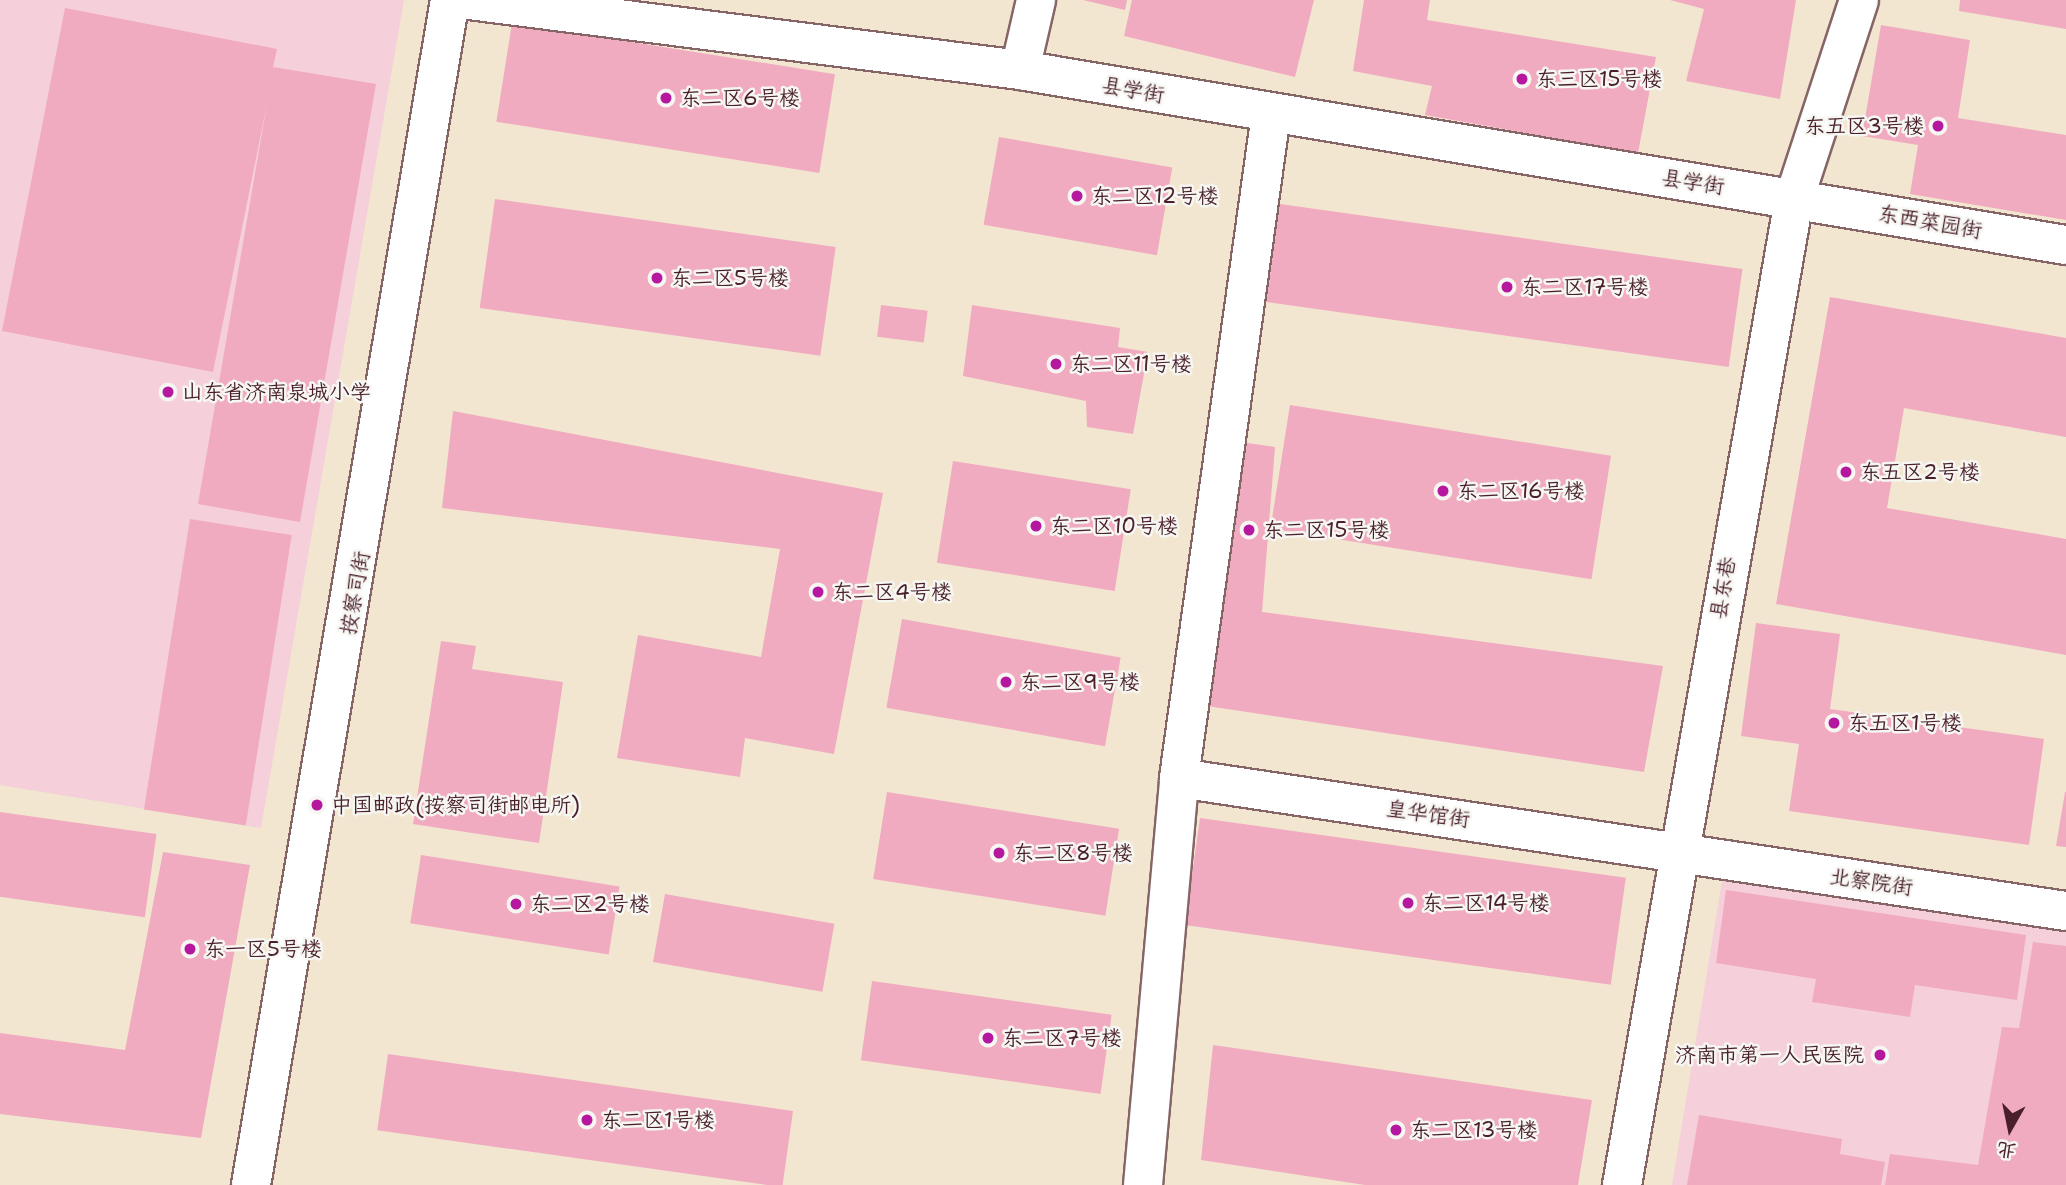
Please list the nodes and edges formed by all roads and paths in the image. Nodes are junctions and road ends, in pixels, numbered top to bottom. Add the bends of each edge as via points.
1 (450, 0) edge
2 (469, 0) edge
3 (1036, 0) edge
4 (1859, 0) edge
5 (1020, 70) junction
6 (1271, 114) junction
7 (1794, 199) junction
8 (2066, 245) edge
9 (1179, 778) junction
10 (1676, 851) junction
11 (2066, 911) edge
12 (251, 1185) edge
13 (1143, 1185) edge
14 (1622, 1185) edge

1 - 12 street, 按察司街
2 - 5 street, 县学街
3 - 5 street
4 - 7 street, 县东巷
5 - 6 street, 县学街
6 - 7 street, 县学街
6 - 9 street
7 - 8 street, 东西菜园街
7 - 10 street, 县东巷
9 - 10 street, 皇华馆街
9 - 13 street
10 - 11 street, 北察院街
10 - 14 street, 县东巷

